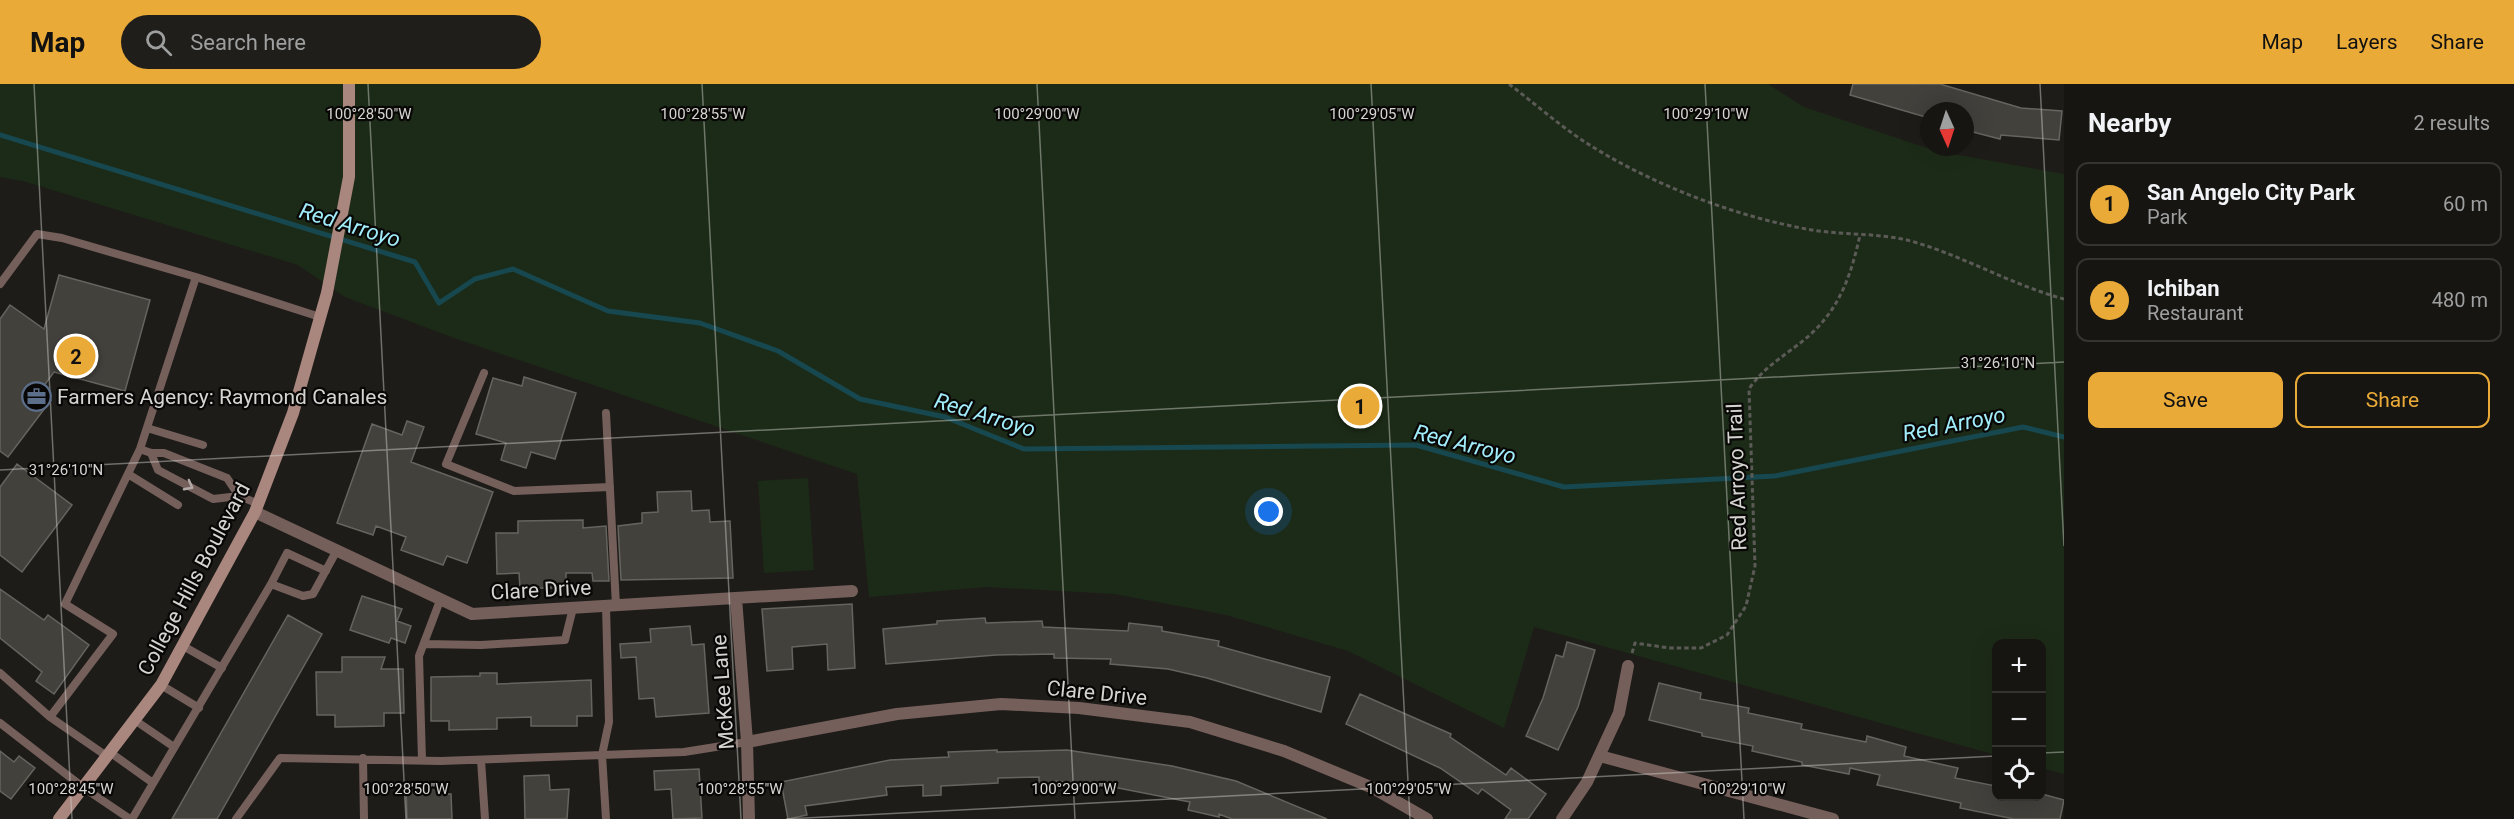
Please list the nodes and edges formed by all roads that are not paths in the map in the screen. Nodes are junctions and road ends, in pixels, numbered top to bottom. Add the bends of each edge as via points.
1 (349, 84) edge
2 (196, 277) junction
3 (0, 284) edge
4 (320, 317) junction
5 (484, 373) dead end
6 (606, 413) dead end
7 (147, 428) junction
8 (203, 445) dead end
9 (140, 449) junction
10 (151, 453) junction
11 (128, 474) junction
12 (610, 487) junction
13 (239, 496) junction
14 (178, 505) dead end
15 (257, 508) junction
16 (337, 550) junction
17 (326, 571) junction
18 (271, 584) junction
19 (852, 591) dead end
20 (441, 598) junction
21 (736, 598) junction
22 (611, 606) junction
23 (573, 608) junction
24 (424, 644) junction
25 (183, 646) junction
26 (1629, 666) road end
27 (222, 668) junction
28 (0, 673) edge
29 (161, 685) junction
30 (199, 708) junction
31 (50, 717) junction
32 (136, 721) junction
33 (0, 723) edge
34 (747, 742) junction
35 (174, 747) junction
36 (109, 755) junction
37 (602, 755) junction
38 (1600, 756) junction
39 (363, 758) junction
40 (422, 760) junction
41 (481, 760) junction
42 (153, 783) junction
43 (84, 788) junction
44 (59, 819) edge
45 (131, 819) edge
46 (236, 819) edge
47 (364, 819) edge
48 (485, 819) edge
49 (606, 819) edge
50 (749, 819) edge
51 (1427, 819) edge
52 (1562, 819) edge
53 (1833, 819) edge

1 - 4 street, College Hills Boulevard via 349,177
2 - 3 lane via 37,234
2 - 4 lane
2 - 7 lane
4 - 15 street, College Hills Boulevard via 293,413
5 - 12 lane via 446,464 514,491
6 - 12 lane
7 - 8 lane
7 - 9 lane
9 - 10 lane
9 - 11 lane
10 - 13 lane via 164,453 227,478
10 -> 13 lane via 158,470 213,499
11 - 14 lane
11 - 31 lane via 65,604 113,634
12 - 22 lane
13 - 15 lane
15 - 16 street, Clare Drive
15 - 25 street, College Hills Boulevard
16 - 17 lane
16 - 20 street, Clare Drive
17 - 18 lane via 313,594 303,596
17 - 18 lane via 287,553
18 - 27 lane
19 - 21 street, Clare Drive
20 - 23 street, Clare Drive via 472,614
20 - 24 lane
21 - 22 street, Clare Drive
21 - 34 street, McKee Lane
22 - 23 street, Clare Drive
22 - 37 lane via 609,722
23 - 24 lane via 565,640
24 - 40 lane via 419,656
25 - 27 lane
25 - 29 street, College Hills Boulevard
26 - 38 street via 1619,713
27 - 30 lane
28 - 31 lane
29 - 30 lane
29 - 32 street, College Hills Boulevard
30 - 35 lane
31 - 36 lane
32 - 35 lane
32 - 36 street, College Hills Boulevard
33 - 43 lane
34 - 37 lane via 684,752
34 - 50 street, McKee Lane
34 - 51 street, Clare Drive via 897,714 1001,704 1079,708 1190,722 1284,751 1373,788
35 - 42 lane
36 - 42 lane
36 - 43 street, College Hills Boulevard
37 - 41 lane
37 - 49 lane
38 - 52 street
38 - 53 street
39 - 40 lane
39 - 46 lane via 280,758
39 - 47 lane
40 - 41 lane
41 - 48 lane
42 - 45 lane
43 - 44 street, College Hills Boulevard
43 - 45 lane

